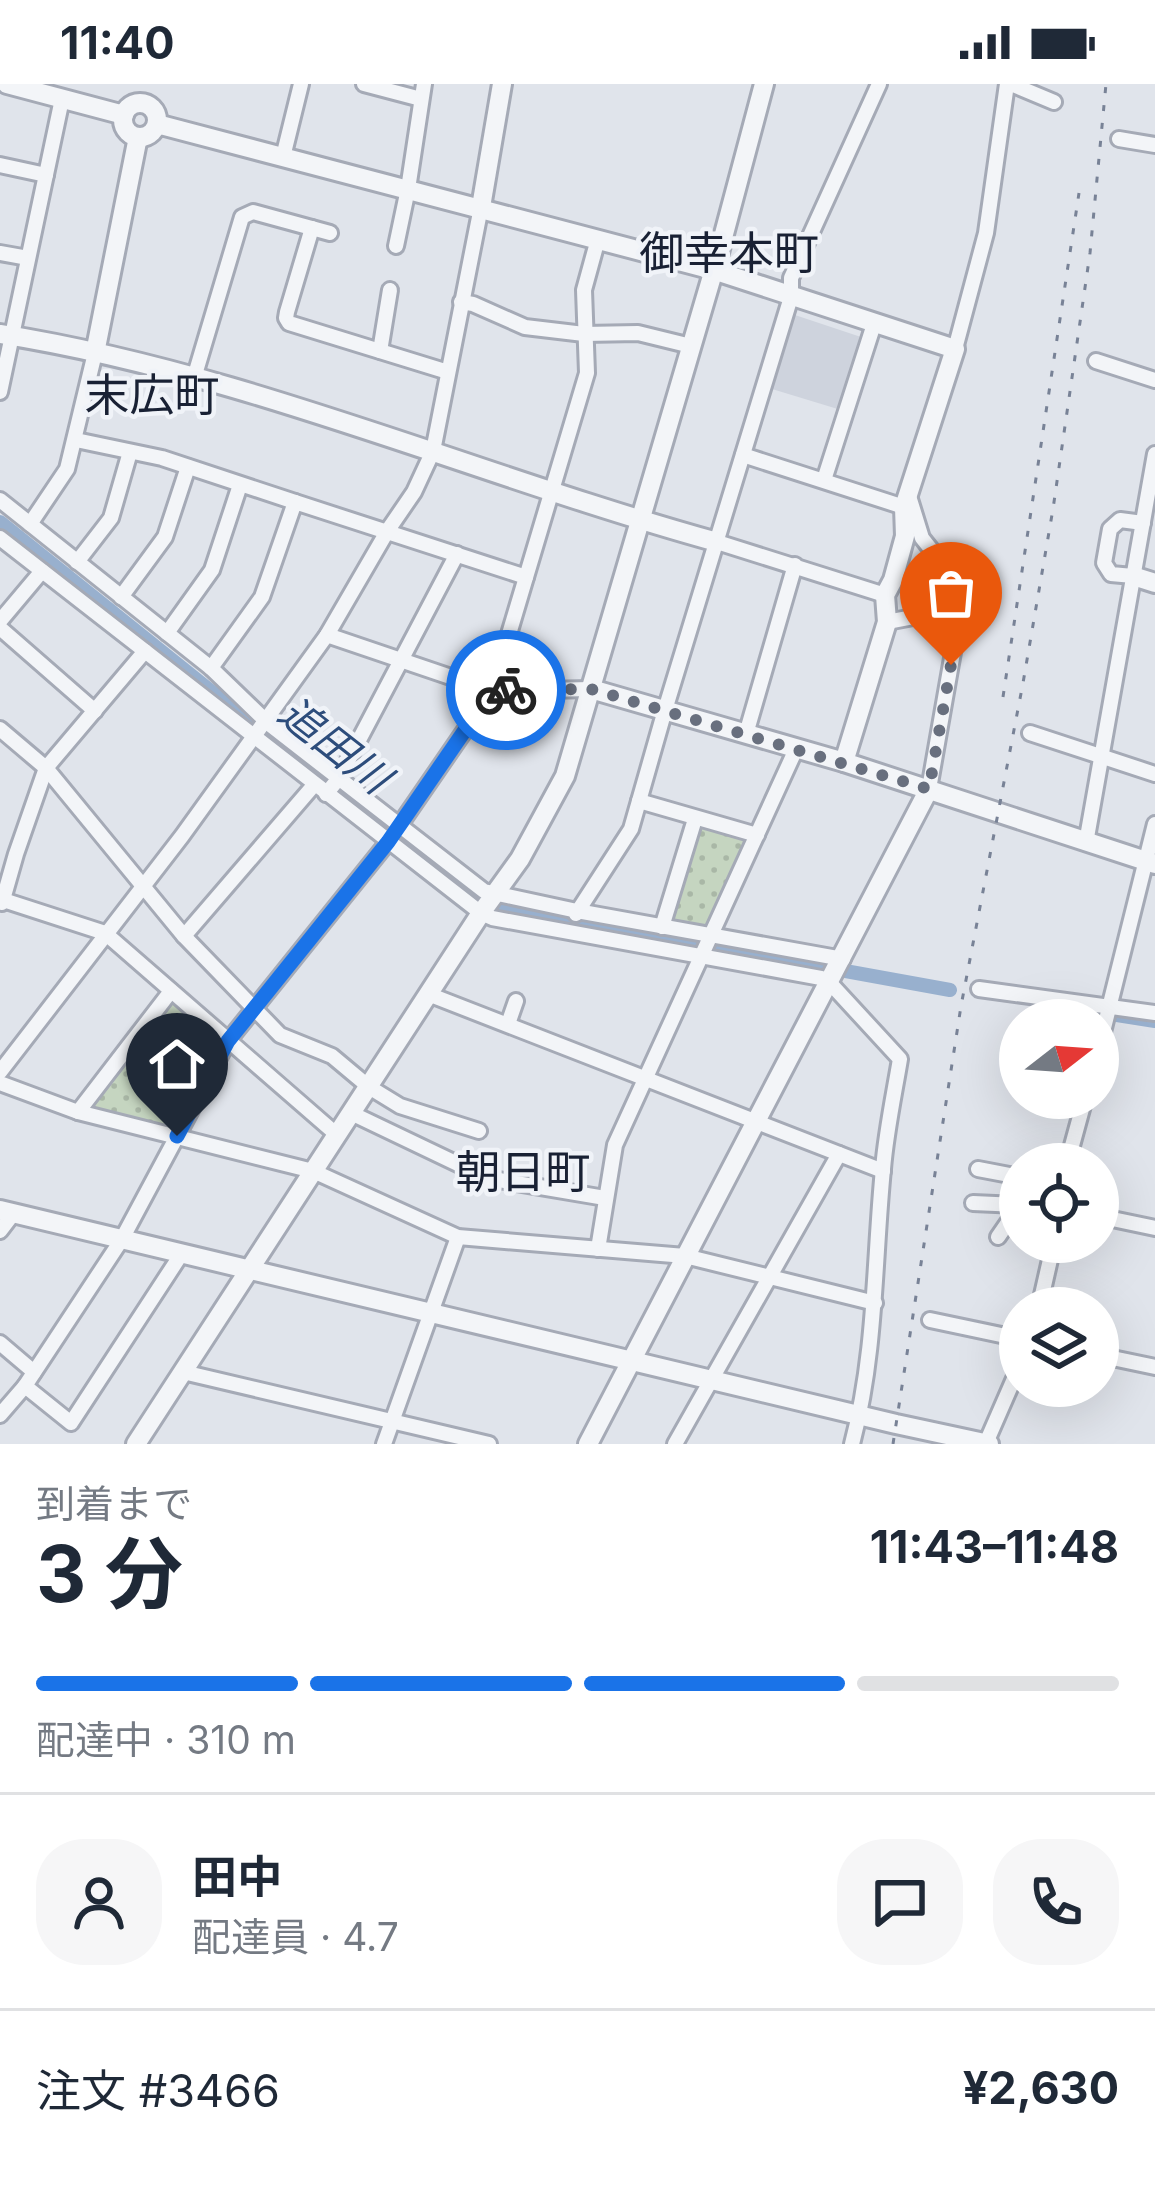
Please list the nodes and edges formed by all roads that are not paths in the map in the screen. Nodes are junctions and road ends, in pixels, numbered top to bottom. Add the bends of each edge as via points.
1 (7, 84) edge
2 (151, 84) edge
3 (301, 84) edge
4 (364, 84) edge
5 (502, 84) edge
6 (764, 84) edge
7 (879, 84) edge
8 (1009, 84) edge
9 (423, 92) edge
10 (62, 99) junction
11 (1054, 102) dead end
12 (145, 104) junction
13 (124, 115) junction
14 (157, 124) junction
15 (138, 137) junction
16 (1120, 139) dead end
17 (1155, 145) edge
18 (283, 157) junction
19 (0, 165) edge
20 (46, 175) junction
21 (408, 189) junction
22 (481, 207) junction
23 (312, 228) junction
24 (330, 233) dead end
25 (598, 239) junction
26 (396, 246) dead end
27 (0, 253) edge
28 (28, 259) junction
29 (712, 270) junction
30 (390, 290) dead end
31 (791, 297) junction
32 (461, 302) junction
33 (874, 324) junction
34 (584, 334) junction
35 (6, 335) edge
36 (691, 346) junction
37 (955, 349) junction
38 (380, 351) junction
39 (95, 353) junction
40 (1096, 361) dead end
41 (448, 372) junction
42 (194, 378) junction
43 (1155, 380) edge
44 (0, 392) edge
45 (76, 440) junction
46 (433, 451) junction
47 (130, 452) junction
48 (1155, 454) edge
49 (743, 455) junction
50 (188, 466) junction
51 (824, 480) junction
52 (240, 484) junction
53 (551, 490) junction
54 (0, 500) edge
55 (907, 501) junction
56 (295, 502) junction
57 (641, 520) junction
58 (1143, 523) junction
59 (30, 524) junction
60 (388, 530) junction
61 (0, 538) edge
62 (717, 542) junction
63 (457, 554) junction
64 (76, 562) junction
65 (795, 565) junction
66 (42, 571) junction
67 (526, 577) junction
68 (1133, 577) junction
69 (1155, 583) edge
70 (885, 595) junction
71 (121, 597) junction
72 (929, 614) junction
73 (886, 622) junction
74 (0, 625) edge
75 (167, 633) junction
76 (327, 635) junction
77 (145, 651) junction
78 (400, 660) junction
79 (211, 668) junction
80 (591, 689) junction
81 (492, 691) junction
82 (665, 710) junction
83 (94, 711) junction
84 (265, 718) junction
85 (0, 729) edge
86 (1030, 733) dead end
87 (746, 734) junction
88 (251, 737) junction
89 (796, 749) junction
90 (1101, 757) junction
91 (844, 762) junction
92 (46, 768) junction
93 (1155, 774) edge
94 (339, 778) junction
95 (320, 789) junction
96 (929, 789) junction
97 (639, 801) junction
98 (695, 819) junction
99 (399, 824) junction
100 (1155, 824) edge
101 (758, 835) junction
102 (388, 842) junction
103 (1086, 843) junction
104 (1150, 863) edge
105 (142, 884) junction
106 (495, 895) junction
107 (1, 902) edge
108 (577, 911) junction
109 (481, 914) junction
110 (662, 927) junction
111 (571, 932) junction
112 (105, 933) junction
113 (184, 936) junction
114 (712, 936) junction
115 (702, 956) junction
116 (843, 959) junction
117 (830, 983) junction
118 (979, 989) dead end
119 (171, 991) junction
120 (428, 994) junction
121 (1033, 999) edge
122 (1112, 999) edge
123 (516, 1000) dead end
124 (255, 1007) junction
125 (1155, 1012) edge
126 (1119, 1013) edge
127 (508, 1024) junction
128 (228, 1041) junction
129 (0, 1072) edge
130 (646, 1080) junction
131 (0, 1083) edge
132 (369, 1087) junction
133 (78, 1112) junction
134 (351, 1113) junction
135 (759, 1121) junction
136 (479, 1131) dead end
137 (336, 1134) junction
138 (177, 1136) junction
139 (839, 1154) junction
140 (979, 1168) dead end
141 (314, 1171) junction
142 (883, 1171) junction
143 (999, 1172) edge
144 (605, 1198) junction
145 (973, 1203) dead end
146 (999, 1204) edge
147 (6, 1212) edge
148 (1119, 1220) edge
149 (1155, 1228) edge
150 (0, 1231) edge
151 (458, 1237) junction
152 (122, 1239) junction
153 (598, 1249) junction
154 (182, 1253) junction
155 (685, 1256) junction
156 (248, 1271) junction
157 (770, 1276) junction
158 (875, 1303) junction
159 (432, 1314) junction
160 (930, 1320) dead end
161 (999, 1335) edge
162 (0, 1343) edge
163 (1119, 1359) edge
164 (632, 1361) junction
165 (1155, 1367) edge
166 (182, 1372) junction
167 (30, 1379) junction
168 (711, 1380) junction
169 (1002, 1407) edge
170 (860, 1414) junction
171 (0, 1415) edge
172 (392, 1422) junction
173 (944, 1439) edge
174 (472, 1442) edge
175 (136, 1444) edge
176 (384, 1444) edge
177 (489, 1444) edge
178 (588, 1444) edge
179 (675, 1444) edge
180 (852, 1444) edge
181 (987, 1444) edge

1 - 10 street
2 - 12 street
3 - 18 street
4 - 9 street
5 - 22 street
6 - 29 street
7 - 31 street via 791,278
8 - 11 street
8 - 37 street via 986,233
9 - 21 street
10 - 13 street
10 - 20 street
12 - 13 street
12 - 14 street
13 - 15 street
14 - 15 street
14 - 18 street
15 - 39 street
16 - 17 street
18 - 21 street
19 - 20 street
20 - 28 street
21 - 22 street
21 - 26 street
22 - 25 street
22 - 32 street
23 - 24 street
23 - 38 street via 286,318
23 - 42 street via 253,212 242,217
25 - 29 street
25 - 34 street via 584,290
27 - 28 street
28 - 35 street
29 - 31 street
29 - 36 street
30 - 38 street
31 - 33 street
31 - 49 street
32 - 34 street via 525,326
32 - 41 street
33 - 37 street
33 - 51 street
34 - 36 street via 638,333
34 - 53 street via 587,373
35 - 39 street
35 - 44 street
36 - 57 street
37 - 55 street
38 - 41 street
39 - 42 street
39 - 45 street
40 - 43 street
41 - 46 street
42 - 46 street
45 - 47 street
45 - 59 street via 67,469
46 - 53 street
46 - 60 street
47 - 50 street
47 - 64 street via 111,518
48 - 58 street
49 - 51 street
49 - 62 street
50 - 52 street
50 - 71 street via 166,537
51 - 55 street
52 - 56 street
52 - 75 street via 217,558
53 - 57 street
53 - 67 street
54 - 59 street
55 - 70 street via 905,536
55 - 72 street via 941,562
56 - 60 street
56 - 79 street via 262,597
57 - 62 street
57 - 80 street
58 - 68 street
58 - 68 street via 1120,520 1110,529 1104,563 1111,574
59 - 64 street
60 - 63 street
60 - 76 street
61 - 66 street
62 - 65 street
62 - 82 street
63 - 67 street
63 - 78 street
64 - 71 street
65 - 70 street
65 - 87 street
66 - 74 street
66 - 77 street
67 - 81 street
68 - 69 street
68 - 90 street
70 - 73 street
71 - 75 street
72 - 73 street
72 - 96 street via 955,641
73 - 91 street
74 - 83 street
75 - 79 street
76 - 78 street
76 - 84 street
77 - 83 street
77 - 88 street
78 - 81 street
78 - 94 street
79 - 84 street
80 - 81 street
80 - 82 street
80 - 106 street via 565,776
81 - 99 street
82 - 87 street
82 - 97 street
83 - 92 street
84 - 88 street
84 - 94 street
85 - 92 street
86 - 90 street
87 - 89 street
88 - 95 street
88 - 105 street
89 - 91 street
89 - 101 street
90 - 93 street
90 - 103 street
91 - 96 street
92 - 105 street
92 - 107 street
94 - 95 street
94 - 99 street
95 - 102 street
95 - 113 street
96 - 103 street
96 - 116 street
97 - 98 street
97 - 108 street via 631,829
98 - 101 street
98 - 110 street
99 - 102 street
99 - 106 street
100 - 104 street
101 - 114 street
102 - 109 street
102 - 124 street
103 - 104 street
104 - 122 street
105 - 112 street
105 - 113 street
106 - 108 street
106 - 109 street
107 - 112 street
108 - 110 street
108 - 111 street
109 - 111 street
109 - 120 street
110 - 114 street
111 - 115 street
112 - 119 street
112 - 129 street
113 - 124 street
114 - 115 street
114 - 116 street
115 - 117 street
115 - 130 street
116 - 117 street
117 - 135 street
117 - 142 street via 900,1059
118 - 121 street
119 - 128 street
119 - 133 street
120 - 127 street
120 - 132 street
123 - 127 street
124 - 128 street
124 - 132 street via 280,1035 332,1056
125 - 126 street
127 - 130 street
128 - 137 street
128 - 138 street
130 - 135 street
130 - 144 street via 615,1145
131 - 133 street
132 - 134 street
132 - 136 street via 400,1106
133 - 138 street
134 - 137 street
134 - 144 street via 487,1178
135 - 139 street
135 - 155 street
137 - 141 street
138 - 141 street
138 - 152 street
139 - 142 street
139 - 157 street
140 - 143 street
141 - 151 street
141 - 156 street
142 - 158 street
144 - 153 street
145 - 146 street
147 - 150 street
147 - 152 street
148 - 149 street
151 - 153 street
151 - 159 street
152 - 154 street
152 - 167 street
153 - 155 street
154 - 156 street
154 - 167 street via 71,1423
155 - 157 street
155 - 164 street
156 - 159 street
156 - 166 street
157 - 158 street
157 - 168 street
158 - 170 street
159 - 164 street
159 - 172 street
160 - 161 street
162 - 167 street
163 - 165 street
164 - 168 street
164 - 178 street
166 - 172 street
166 - 175 street
167 - 171 street
168 - 170 street
168 - 179 street
169 - 181 street
170 - 173 street
170 - 180 street
172 - 174 street
172 - 176 street
173 - 181 street
174 - 177 street

